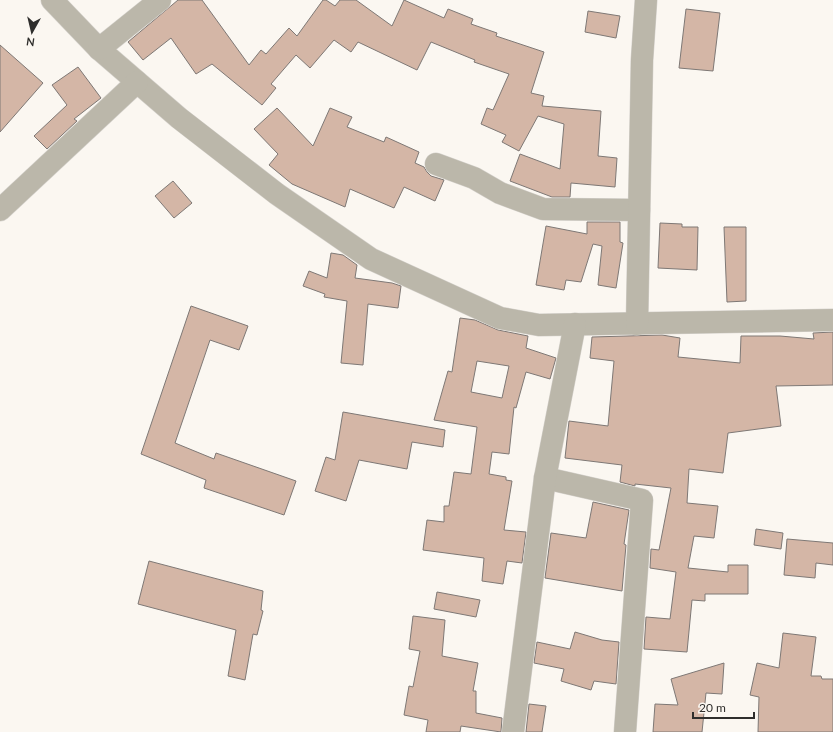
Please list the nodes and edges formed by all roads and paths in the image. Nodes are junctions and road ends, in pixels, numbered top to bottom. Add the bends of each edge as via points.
1 (52, 0) edge
2 (160, 0) edge
3 (646, 0) edge
4 (99, 49) junction
5 (137, 82) junction
6 (436, 164) dead end
7 (0, 210) edge
8 (639, 210) junction
9 (833, 320) edge
10 (575, 324) junction
11 (637, 324) junction
12 (545, 478) junction
13 (513, 732) edge
14 (625, 732) edge

1 - 4 street
2 - 4 street
3 - 8 street
4 - 5 street
5 - 7 street
5 - 10 street via 277,194 371,259 500,318 539,325
6 - 8 street via 543,209
8 - 11 street
9 - 11 street
10 - 11 street
10 - 12 street
12 - 13 street
12 - 14 street via 642,500

